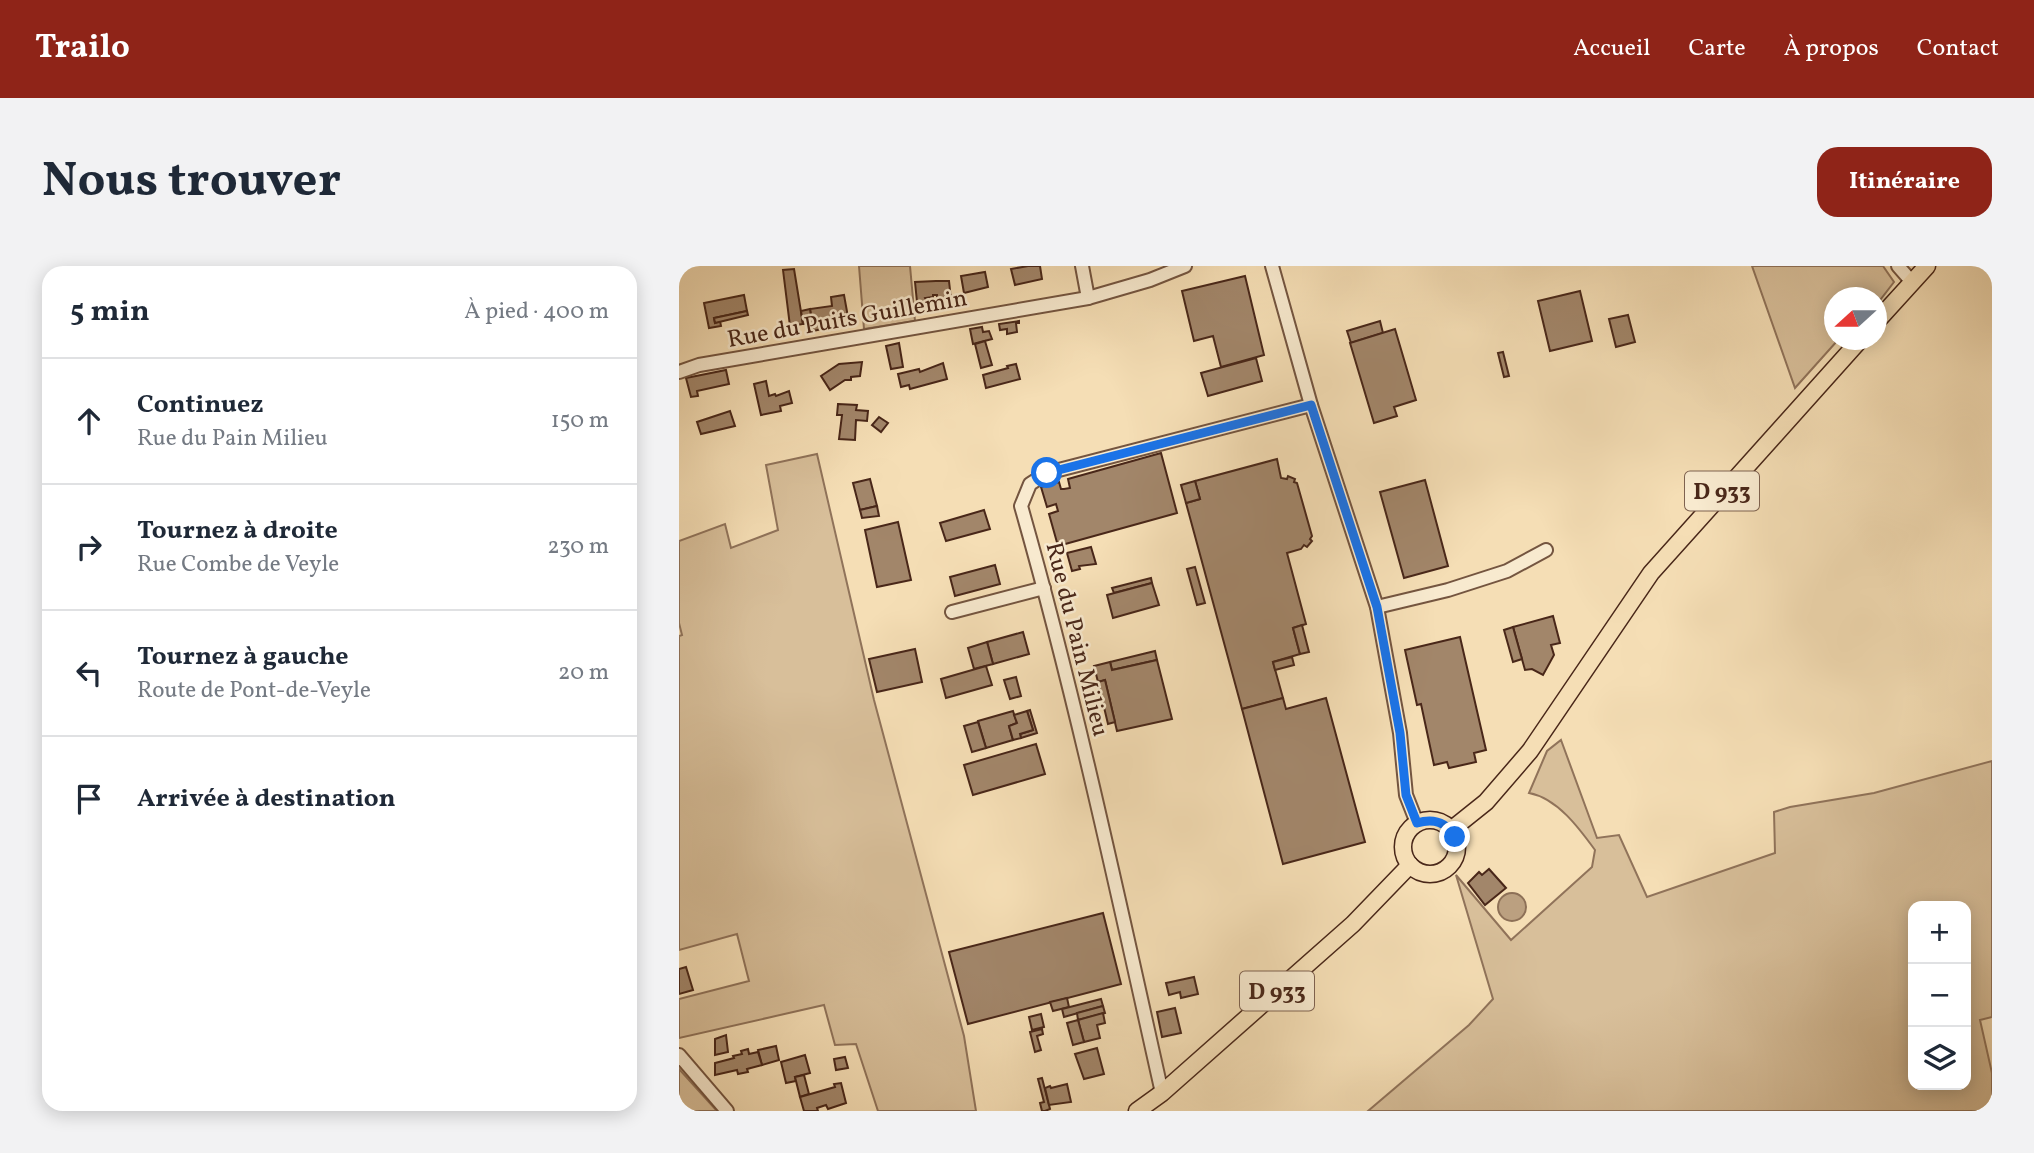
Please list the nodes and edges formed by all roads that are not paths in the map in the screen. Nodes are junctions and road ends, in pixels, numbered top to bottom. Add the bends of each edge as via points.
1 (1081, 266) edge
2 (1185, 266) edge
3 (1272, 266) edge
4 (1898, 266) edge
5 (1927, 266) edge
6 (1912, 282) junction
7 (1088, 298) junction
8 (1887, 310) edge
9 (1851, 350) edge
10 (679, 372) edge
11 (1311, 405) junction
12 (1546, 550) dead end
13 (1044, 588) junction
14 (1377, 607) junction
15 (952, 612) dead end
16 (1417, 823) junction
17 (1451, 830) junction
18 (1410, 865) junction
19 (679, 1055) edge
20 (1162, 1093) junction
21 (727, 1111) edge
22 (1137, 1111) edge

1 - 7 street
2 - 7 street, Rue du Puits Guillemin
3 - 11 street
4 - 6 street
5 - 6 main road
6 - 8 main road
7 - 10 street, Rue du Puits Guillemin
9 - 17 main road, D 933 via 1651,573 1530,751 1486,802
11 - 13 street, Rue du Pain Milieu via 1047,473 1030,484 1021,506
11 - 14 street
12 - 14 street via 1507,572
13 - 15 street
13 - 20 street, Rue du Pain Milieu
14 - 16 street via 1400,733 1406,795
16 - 17 main road via 1435,820
16 - 18 main road via 1403,846
17 - 18 main road via 1456,855 1444,870 1426,874
18 - 20 main road, D 933 via 1353,924
19 - 21 street
20 - 22 main road, D 933

